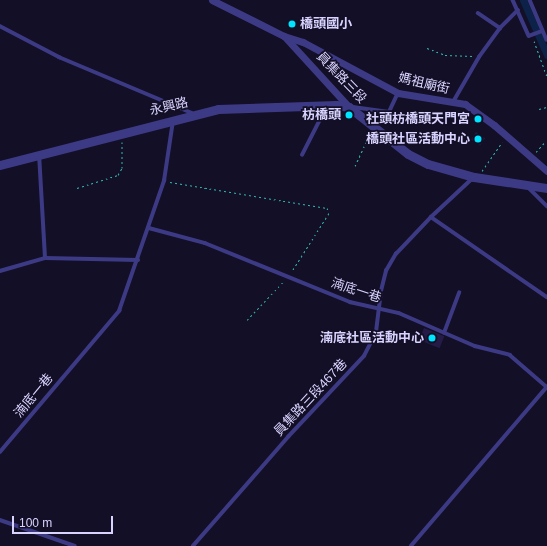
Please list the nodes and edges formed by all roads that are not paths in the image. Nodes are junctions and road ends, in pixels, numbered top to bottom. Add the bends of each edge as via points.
1 (212, 0) edge
2 (513, 0) edge
3 (530, 0) edge
4 (518, 10) junction
5 (478, 13) dead end
6 (0, 26) edge
7 (500, 28) junction
8 (542, 31) junction
9 (284, 36) junction
10 (547, 40) edge
11 (398, 93) junction
12 (452, 103) junction
13 (328, 106) junction
14 (349, 107) junction
15 (195, 114) junction
16 (174, 119) junction
17 (39, 155) junction
18 (302, 155) dead end
19 (0, 165) edge
20 (547, 171) edge
21 (474, 177) junction
22 (524, 184) junction
23 (547, 188) edge
24 (547, 206) edge
25 (431, 217) junction
26 (149, 228) junction
27 (45, 258) junction
28 (138, 260) junction
29 (0, 271) edge
30 (459, 293) dead end
31 (547, 297) edge
32 (379, 310) junction
33 (444, 333) junction
34 (547, 387) edge
35 (0, 452) edge
36 (0, 520) edge
37 (75, 546) edge
38 (193, 546) edge
39 (412, 546) edge

1 - 9 street, 員集路三段
2 - 4 lane
3 - 8 lane
4 - 7 lane
4 - 8 lane via 529,36
5 - 7 lane
6 - 15 lane via 59,57
7 - 12 lane via 479,57
8 - 10 lane
9 - 11 street, 媽祖廟街 via 303,42
9 - 14 street, 員集路三段
11 - 12 street, 媽祖廟街
11 - 14 lane via 389,112
12 - 20 street, 媽祖廟街 via 465,104 507,135
13 - 14 street, 永興路
13 - 15 street, 永興路 via 218,109
13 - 18 lane
14 - 21 street, 員集路三段 via 408,154 428,164
15 - 16 street, 永興路
16 - 17 street, 永興路
16 - 26 lane, 湳底一巷 via 164,181
17 - 19 street, 永興路
17 - 27 lane
21 - 22 street, 員集路三段
21 - 25 lane, 員集路三段467巷
22 - 23 street, 員集路三段
22 - 24 lane
25 - 31 lane
25 - 32 lane, 員集路三段467巷 via 396,254 386,271
26 - 28 lane, 湳底一巷
26 - 32 lane, 湳底一巷 via 205,243 350,302
27 - 28 lane
27 - 29 lane
28 - 35 lane, 湳底一巷 via 119,311
30 - 33 lane
32 - 33 lane, 湳底一巷 via 399,313
32 - 38 lane, 員集路三段467巷 via 376,332 364,356 288,437
33 - 34 lane, 湳底一巷 via 475,346 510,355
34 - 39 lane
36 - 37 lane

